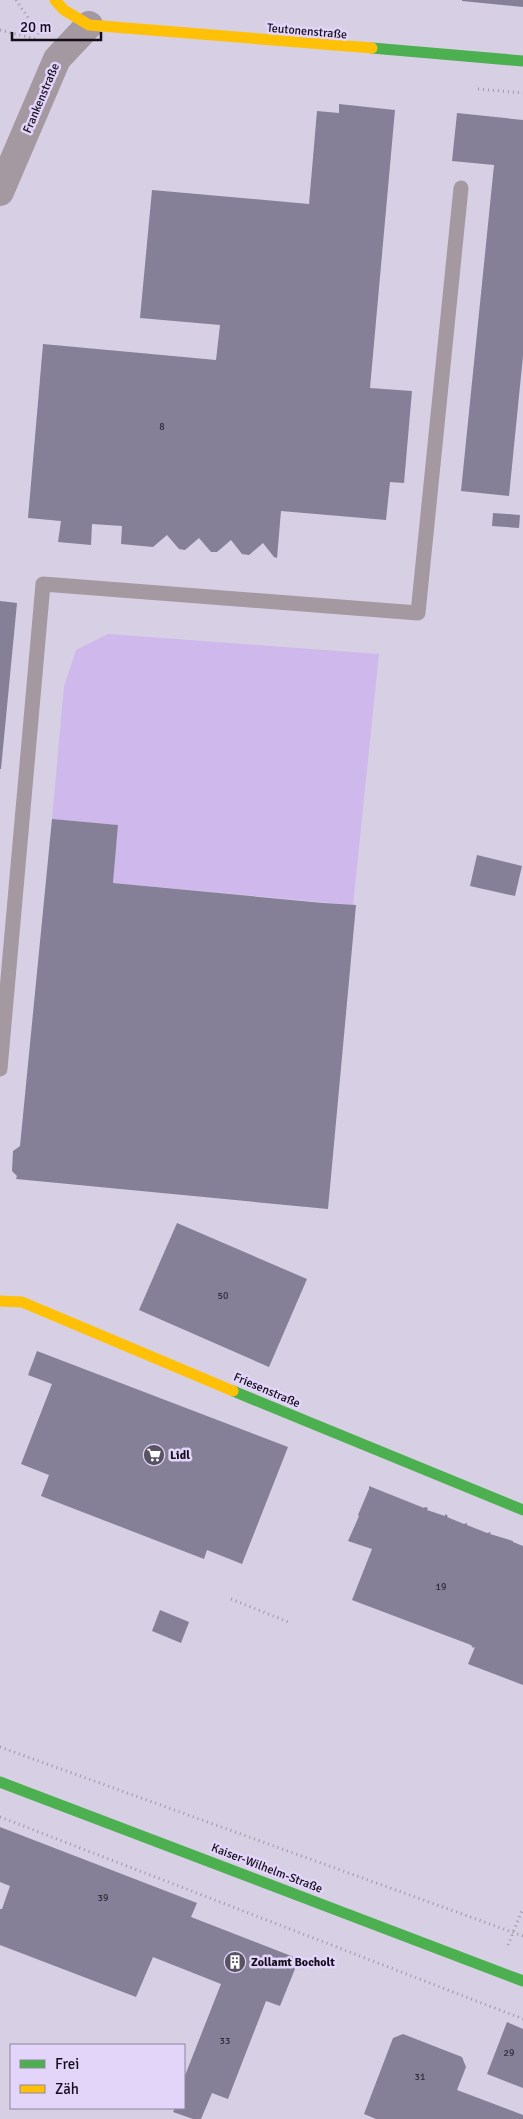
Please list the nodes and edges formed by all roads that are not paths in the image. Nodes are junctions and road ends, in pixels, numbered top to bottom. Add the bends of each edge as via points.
1 (55, 0) edge
2 (89, 25) junction
3 (523, 62) edge
4 (461, 188) dead end
5 (0, 192) edge
6 (8, 912) edge
7 (0, 1069) edge
8 (0, 1301) edge
9 (523, 1510) edge
10 (0, 1782) edge
11 (523, 1981) edge

1 - 2 street via 64,10
2 - 3 street, Teutonenstraße
2 - 5 street, Frankenstraße via 57,59
4 - 6 lane via 418,614 43,584
6 - 7 lane
8 - 9 street, Friesenstraße via 22,1302
10 - 11 street, Kaiser-Wilhelm-Straße

